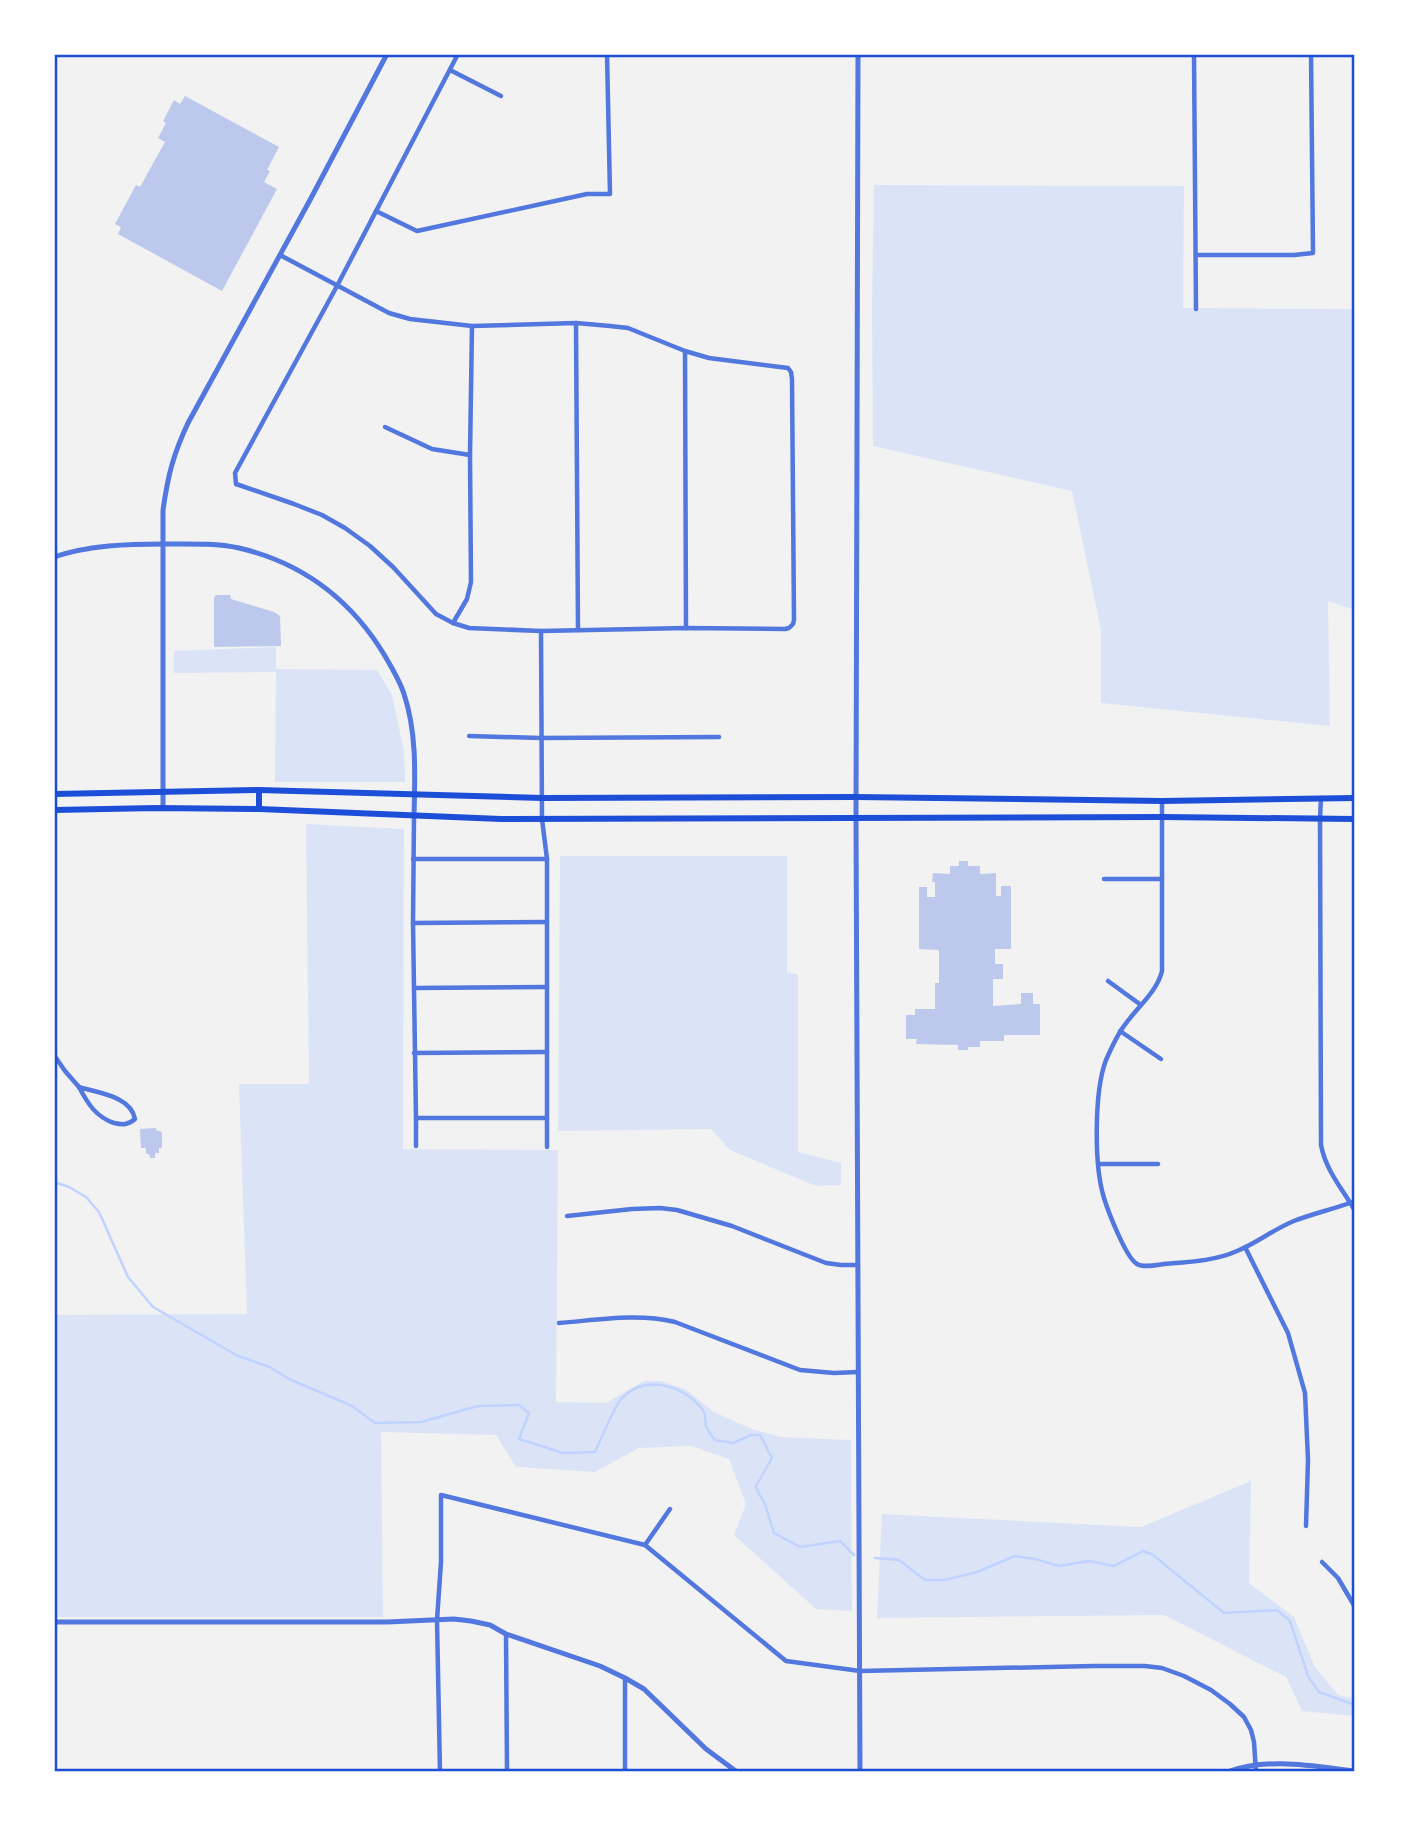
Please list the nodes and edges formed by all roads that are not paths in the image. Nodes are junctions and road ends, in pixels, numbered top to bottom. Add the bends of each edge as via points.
1 (387, 54) edge
2 (458, 54) edge
3 (607, 54) edge
4 (858, 54) edge
5 (1194, 54) edge
6 (1311, 54) edge
7 (450, 70) junction
8 (501, 96) dead end
9 (376, 211) junction
10 (280, 255) junction
11 (1196, 255) junction
12 (337, 286) junction
13 (1196, 309) dead end
14 (576, 323) junction
15 (471, 326) junction
16 (685, 351) junction
17 (385, 427) dead end
18 (470, 455) junction
19 (163, 544) junction
20 (54, 557) edge
21 (453, 623) junction
22 (686, 628) junction
23 (578, 630) junction
24 (541, 631) junction
25 (469, 736) dead end
26 (719, 737) dead end
27 (540, 738) junction
28 (259, 790) junction
29 (163, 791) junction
30 (54, 794) edge
31 (414, 795) junction
32 (856, 797) junction
33 (542, 798) junction
34 (1321, 798) junction
35 (1355, 798) edge
36 (1162, 801) junction
37 (163, 808) junction
38 (259, 809) junction
39 (54, 810) edge
40 (414, 816) junction
41 (1162, 817) junction
42 (856, 818) junction
43 (542, 819) junction
44 (1320, 819) junction
45 (1355, 819) edge
46 (413, 859) junction
47 (547, 859) junction
48 (1104, 879) dead end
49 (1162, 879) junction
50 (547, 922) junction
51 (413, 923) junction
52 (1108, 981) dead end
53 (414, 988) junction
54 (546, 988) junction
55 (1141, 1005) junction
56 (1120, 1031) junction
57 (547, 1052) junction
58 (414, 1053) junction
59 (54, 1055) edge
60 (1161, 1059) dead end
61 (79, 1087) junction
62 (416, 1118) junction
63 (547, 1118) junction
64 (416, 1146) dead end
65 (547, 1147) dead end
66 (1100, 1164) junction
67 (1158, 1164) dead end
68 (1352, 1202) edge
69 (1355, 1211) edge
70 (568, 1216) dead end
71 (1245, 1247) junction
72 (858, 1265) junction
73 (559, 1323) dead end
74 (858, 1372) junction
75 (670, 1510) dead end
76 (1306, 1526) dead end
77 (645, 1545) junction
78 (1322, 1562) dead end
79 (1355, 1607) edge
80 (437, 1620) junction
81 (54, 1622) edge
82 (506, 1634) junction
83 (860, 1671) junction
84 (625, 1678) junction
85 (1255, 1764) junction
86 (1355, 1771) edge
87 (440, 1772) edge
88 (507, 1772) edge
89 (625, 1772) edge
90 (737, 1772) edge
91 (860, 1772) edge
92 (1227, 1772) edge
93 (1256, 1772) edge

1 - 10 street
2 - 7 street
3 - 9 street via 610,194 587,194 417,231
4 - 32 street
5 - 11 street
6 - 11 street via 1313,253
7 - 8 street
7 - 9 street
9 - 12 street
10 - 12 street
10 - 19 street via 175,450 163,510
11 - 13 street
12 - 15 street via 398,316
12 - 21 street via 234,473 236,484 345,528 393,567 430,609
14 - 15 street
14 - 16 street via 628,328
14 - 23 street
15 - 18 street
16 - 22 street
16 - 22 street via 785,366 791,372 794,606 793,624 785,629
17 - 18 street via 432,449
18 - 21 street via 471,582
19 - 20 street via 121,545
19 - 29 street
19 - 31 street via 215,545 261,554 311,578 348,607 373,636 404,692 415,762
21 - 24 street via 476,629
22 - 23 street
23 - 24 street
24 - 27 street
25 - 27 street
26 - 27 street
27 - 33 street
28 - 29 main road
28 - 31 main road
28 - 38 main road
29 - 30 main road
29 - 37 street
31 - 33 main road
31 - 40 street
32 - 33 main road
32 - 36 main road
32 - 42 street
33 - 43 street
34 - 35 main road
34 - 36 main road
34 - 44 street
36 - 41 street
37 - 38 main road
37 - 39 main road
38 - 40 main road
40 - 43 main road
40 - 46 street
41 - 42 main road
41 - 44 main road
41 - 49 street
42 - 43 main road
42 - 72 street
43 - 47 street
44 - 45 main road
44 - 68 street via 1321,1145 1327,1166
46 - 47 street
46 - 51 street
47 - 50 street
48 - 49 street
49 - 55 street via 1162,971
50 - 51 street
50 - 54 street
51 - 53 street
52 - 55 street
53 - 54 street
53 - 58 street
54 - 57 street
55 - 56 street
56 - 60 street
56 - 66 street via 1100,1084
57 - 58 street
57 - 63 street
58 - 62 street
59 - 61 street
61 - 61 street via 124,1102 135,1119 124,1125 103,1119
62 - 63 street
62 - 64 street
63 - 65 street
66 - 67 street
66 - 71 street via 1107,1208 1136,1264 1216,1257
68 - 69 street
68 - 71 street via 1291,1222
70 - 72 street via 677,1210 733,1226 826,1263
71 - 76 street via 1288,1333 1304,1393
72 - 74 street
73 - 74 street via 658,1318 800,1370
74 - 83 street
75 - 77 street
77 - 80 street via 441,1495
77 - 83 street via 786,1661
78 - 79 street
80 - 81 street
80 - 82 street via 471,1621
80 - 87 street
82 - 84 street
82 - 88 street
83 - 85 street via 1162,1668 1211,1690 1244,1717 1254,1742
83 - 91 street
84 - 89 street
84 - 90 street via 644,1689
85 - 86 street
85 - 92 street
85 - 93 street

